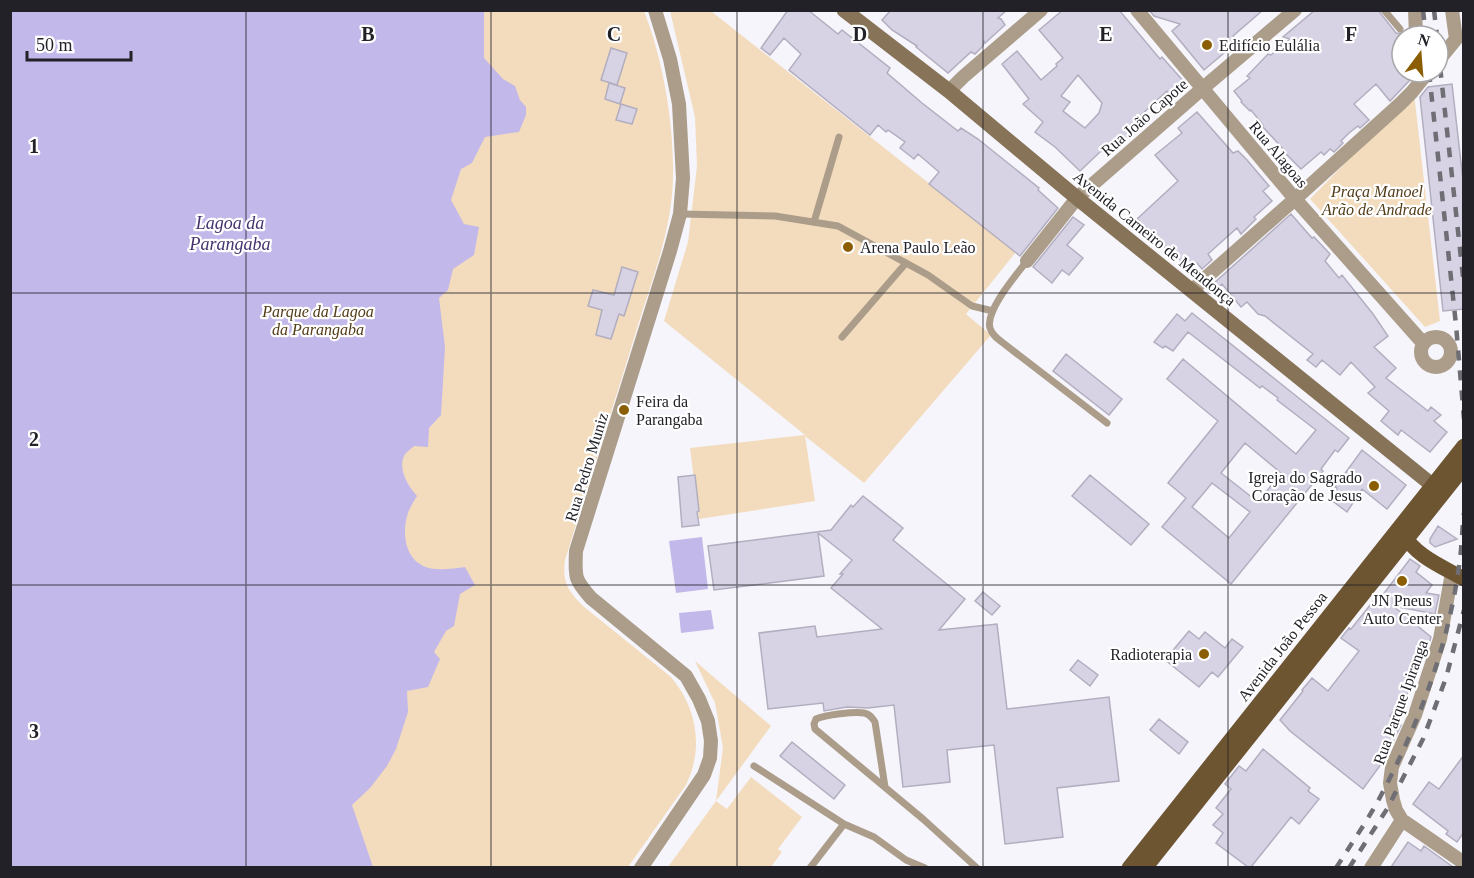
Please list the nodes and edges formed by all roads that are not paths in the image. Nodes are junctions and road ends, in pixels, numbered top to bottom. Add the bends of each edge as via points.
1 (655, 10) edge
2 (844, 10) edge
3 (1041, 10) edge
4 (1137, 10) edge
5 (1295, 10) edge
6 (1384, 10) edge
7 (1452, 10) edge
8 (1396, 24) edge
9 (1450, 46) edge
10 (1417, 84) edge
11 (1203, 88) junction
12 (949, 91) junction
13 (839, 137) dead end
14 (1077, 198) junction
15 (1295, 199) junction
16 (680, 213) junction
17 (814, 222) junction
18 (1027, 261) joint
19 (906, 263) junction
20 (1192, 291) junction
21 (993, 311) junction
22 (843, 337) dead end
23 (1423, 343) dead end
24 (1107, 423) dead end
25 (1464, 446) edge
26 (1464, 466) edge
27 (1437, 489) junction
28 (1403, 534) junction
29 (1458, 576) edge
30 (754, 766) dead end
31 (885, 787) junction
32 (1402, 820) junction
33 (844, 824) junction
34 (1464, 863) edge
35 (641, 867) edge
36 (810, 867) edge
37 (925, 867) edge
38 (977, 867) edge
39 (1129, 867) edge
40 (1145, 867) edge
41 (1371, 867) edge

1 - 16 street, Rua Pedro Muniz via 679,104 683,178
2 - 12 main road, Avenida Carneiro de Mendonça
3 - 12 street
4 - 11 street, Rua Alagoas
5 - 11 street, Rua João Capote
6 - 8 lane
7 - 9 street via 1456,39
10 - 15 street via 1400,104
11 - 14 street, Rua João Capote
11 - 15 street, Rua Alagoas
12 - 14 main road, Avenida Carneiro de Mendonça
13 - 17 lane
14 - 18 street, Rua João Capote
14 - 20 main road, Avenida Carneiro de Mendonça
15 - 20 street
15 - 23 street, Rua Alagoas
16 - 17 lane via 775,216
16 - 35 street, Rua Pedro Muniz via 576,551 578,584 686,676 708,721 710,758 704,775
17 - 19 lane via 838,226
18 - 21 lane
19 - 21 lane via 972,306
19 - 22 lane
20 - 27 main road, Avenida Carneiro de Mendonça
21 - 24 lane via 989,321 992,333
25 - 27 main road, Avenida João Pessoa
26 - 27 main road, Avenida João Pessoa
27 - 28 main road, Avenida João Pessoa
28 - 29 main road via 1430,561
28 - 39 main road, Avenida João Pessoa
28 - 40 main road, Avenida João Pessoa
29 - 32 street, Rua Parque Ipiranga via 1415,715 1392,767 1393,801
30 - 33 lane
31 - 31 lane via 815,729 816,719 862,712 871,716 876,722
31 - 38 lane
32 - 34 street
32 - 41 street
33 - 36 lane
33 - 37 lane

